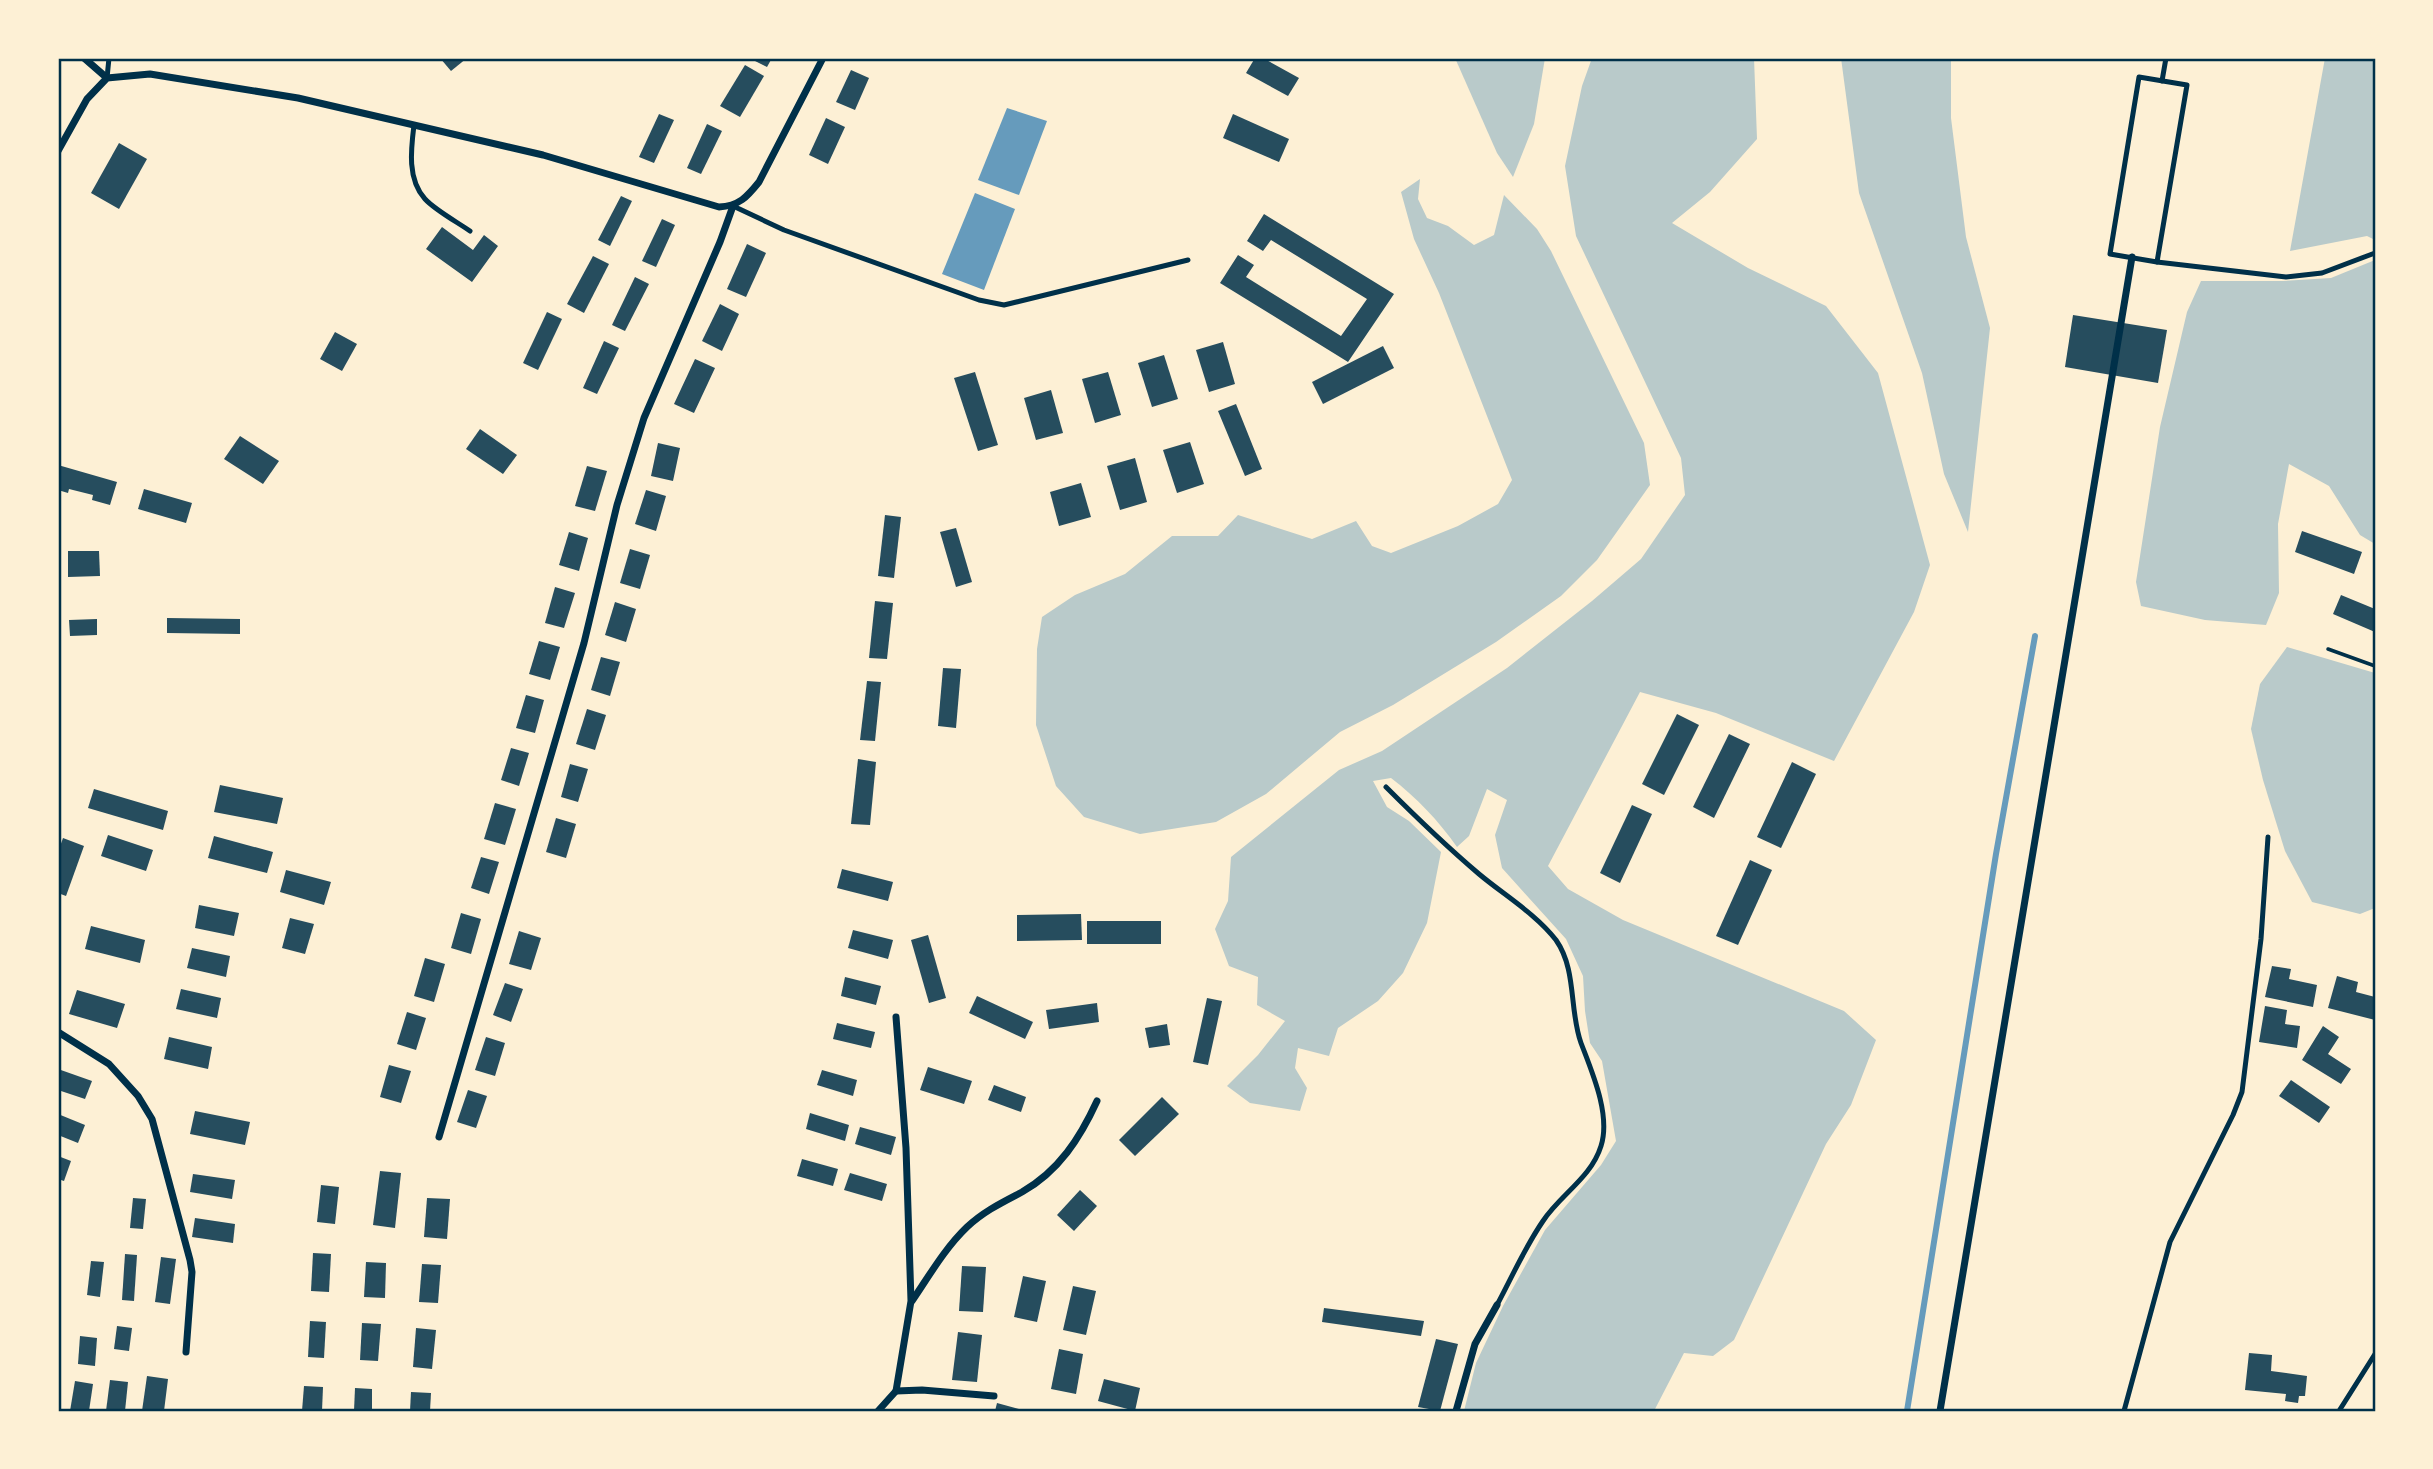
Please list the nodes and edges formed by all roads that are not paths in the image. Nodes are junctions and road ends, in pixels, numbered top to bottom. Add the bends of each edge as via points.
1 (84, 58) edge
2 (108, 58) edge
3 (823, 58) edge
4 (2166, 58) edge
5 (107, 78) junction
6 (2162, 81) junction
7 (414, 125) junction
8 (58, 151) edge
9 (733, 206) junction
10 (470, 231) dead end
11 (2375, 253) edge
12 (2133, 257) junction
13 (1188, 260) dead end
14 (2157, 262) junction
15 (1386, 787) dead end
16 (2268, 837) dead end
17 (896, 1017) dead end
18 (58, 1032) edge
19 (1097, 1101) dead end
20 (439, 1137) dead end
21 (911, 1301) junction
22 (1497, 1305) joint
23 (186, 1352) dead end
24 (2375, 1354) edge
25 (896, 1391) junction
26 (994, 1396) dead end
27 (878, 1411) edge
28 (1455, 1411) edge
29 (1940, 1411) edge
30 (2124, 1411) edge
31 (2339, 1411) edge

1 - 5 street
2 - 5 lane
3 - 9 street via 759,182
4 - 6 lane
5 - 7 street via 150,74 298,98
5 - 8 street via 87,99
6 - 12 lane via 2139,77 2109,254
6 - 14 lane via 2186,85
7 - 9 street via 543,155 698,202
7 - 10 lane via 413,177 425,199
9 - 13 lane via 784,230 1004,305
9 - 20 street via 644,418
11 - 14 lane via 2322,273 2286,277
12 - 14 lane
12 - 29 street
15 - 22 lane via 1556,941 1568,967 1578,1036 1602,1111 1601,1144 1588,1173 1543,1221
16 - 30 lane via 2242,1092 2170,1242
17 - 21 street
18 - 23 street via 109,1064 152,1119 192,1272
19 - 21 street via 1068,1154 1049,1173 991,1207 967,1227
21 - 25 street
22 - 28 street via 1475,1344
24 - 31 lane
25 - 26 street
25 - 27 street

